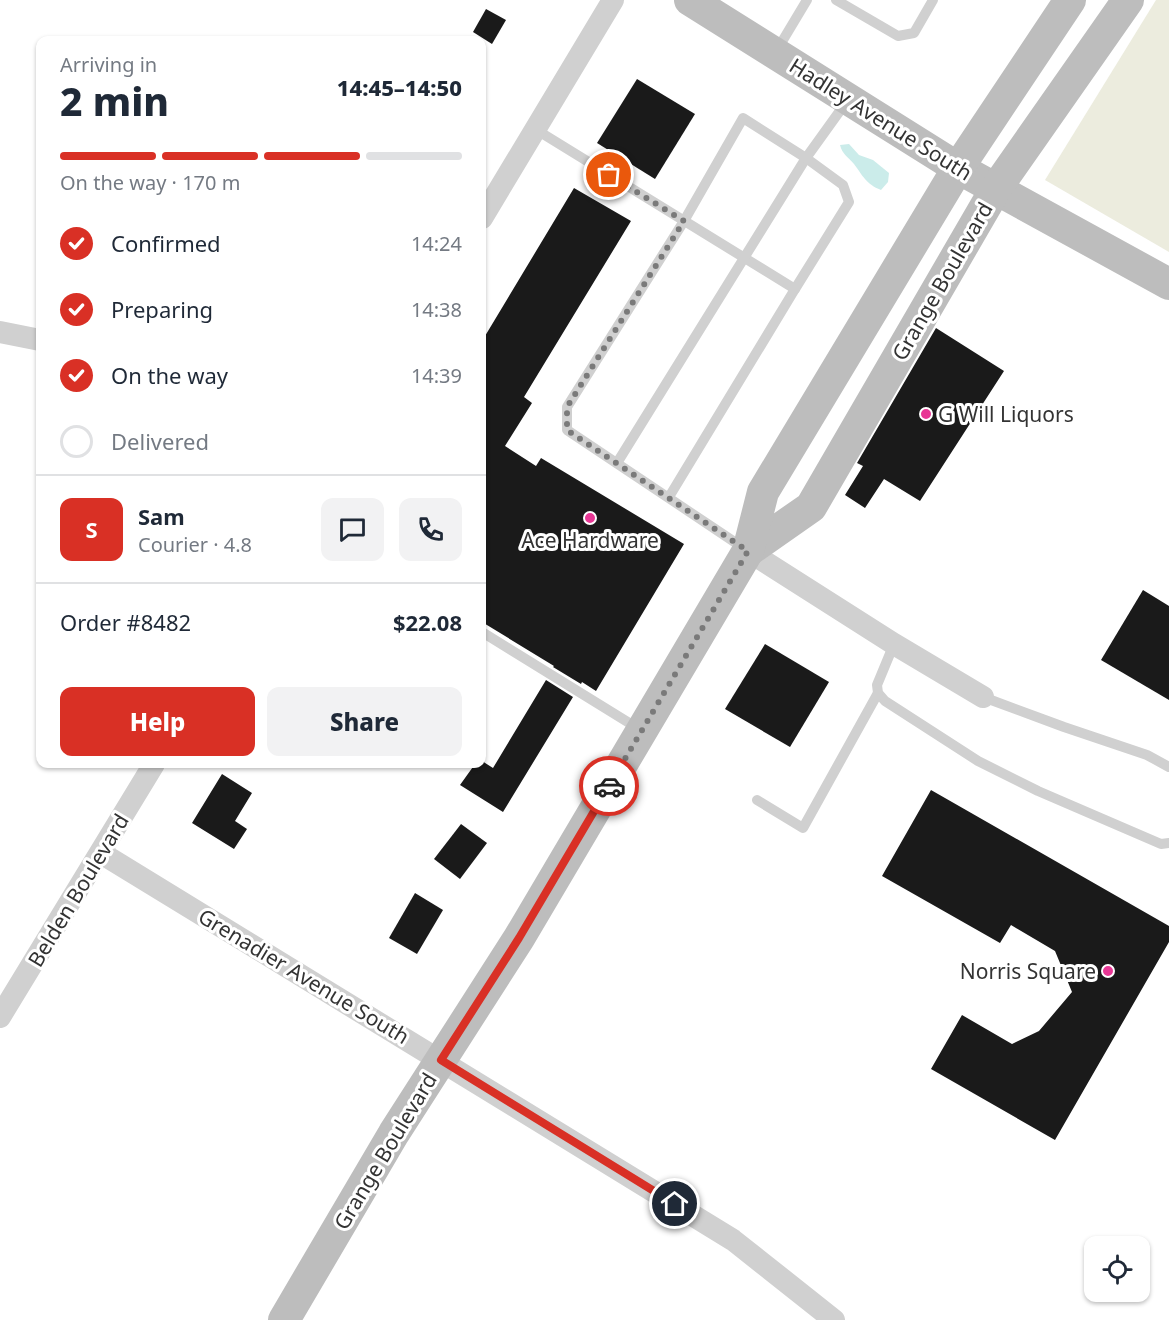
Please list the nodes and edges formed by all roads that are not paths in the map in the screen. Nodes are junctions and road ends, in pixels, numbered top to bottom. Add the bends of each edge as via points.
1 (613, 0) edge
2 (690, 0) edge
3 (807, 0) edge
4 (836, 0) edge
5 (933, 0) edge
6 (1070, 0) edge
7 (1128, 0) edge
8 (775, 53) junction
9 (848, 99) junction
10 (535, 129) junction
11 (806, 158) junction
12 (958, 168) junction
13 (996, 190) junction
14 (486, 211) edge
15 (684, 221) junction
16 (744, 258) junction
17 (1169, 284) edge
18 (795, 289) junction
19 (0, 332) edge
20 (36, 339) edge
21 (617, 463) junction
22 (669, 497) junction
23 (748, 551) junction
24 (486, 634) edge
25 (894, 644) junction
26 (878, 693) junction
27 (983, 697) joint
28 (642, 730) junction
29 (1169, 766) edge
30 (152, 768) edge
31 (757, 800) dead end
32 (1166, 846) edge
33 (101, 853) junction
34 (3, 1006) edge
35 (441, 1060) junction
36 (285, 1320) edge
37 (834, 1320) edge

1 - 10 street
2 - 8 street, Hadley Avenue South
3 - 8 lane
4 - 5 lane via 898,36 914,33
6 - 12 street, Grange Boulevard
7 - 13 street, Grange Boulevard
8 - 9 street, Hadley Avenue South
9 - 11 lane
9 - 12 street, Hadley Avenue South
10 - 14 street
10 - 15 lane
11 - 15 lane via 743,118
11 - 16 lane
11 - 18 lane via 843,185 849,202
12 - 13 street, Hadley Avenue South
12 - 23 street, Grange Boulevard via 764,492
13 - 17 street, Hadley Avenue South
13 - 23 street, Grange Boulevard via 811,507
15 - 16 lane
15 - 21 lane via 567,407 567,430
16 - 18 lane
16 - 21 lane
18 - 22 lane
19 - 20 street
21 - 22 lane
22 - 23 lane
23 - 25 street
23 - 28 street, Grange Boulevard
24 - 28 lane
25 - 26 lane via 877,685
25 - 27 street
26 - 31 lane via 803,828
26 - 32 lane via 978,761
27 - 29 lane
28 - 35 street, Grange Boulevard via 519,938
30 - 33 street, Belden Boulevard
33 - 34 street, Belden Boulevard
33 - 35 street, Grenadier Avenue South
35 - 36 street, Grange Boulevard via 394,1132
35 - 37 street, Grenadier Avenue South via 734,1240

